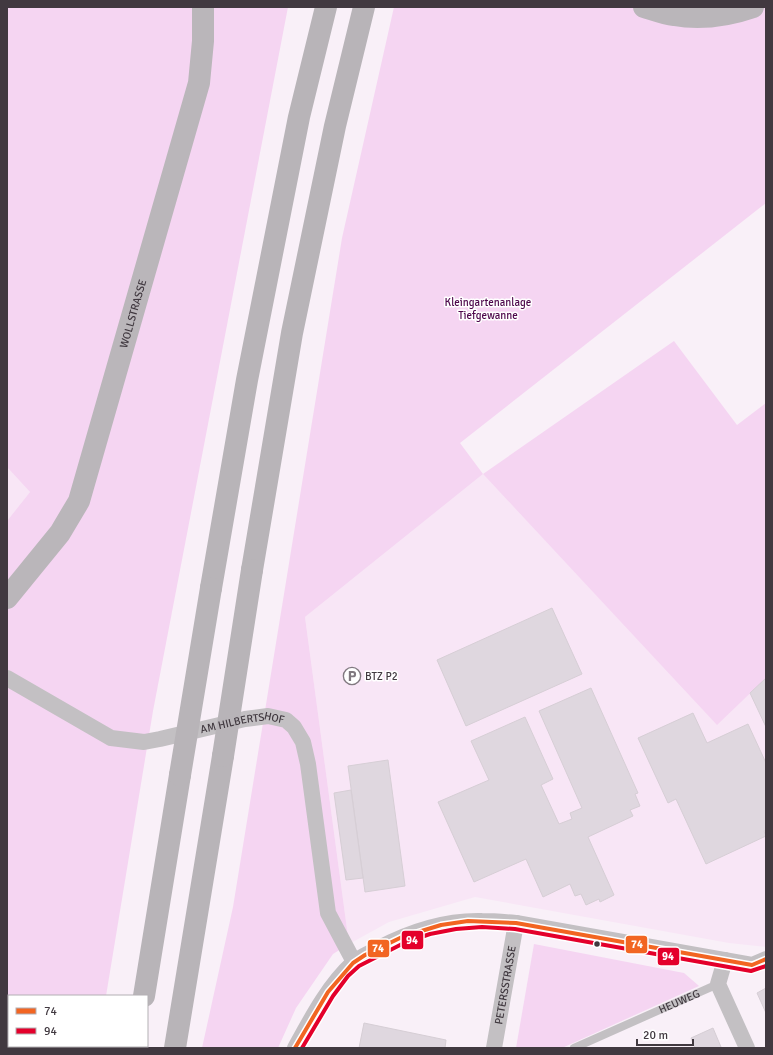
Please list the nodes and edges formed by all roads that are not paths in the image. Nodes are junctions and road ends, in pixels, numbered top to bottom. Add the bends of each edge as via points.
1 (203, 7) edge
2 (326, 7) edge
3 (364, 7) edge
4 (644, 7) edge
5 (753, 7) edge
6 (7, 598) edge
7 (7, 678) edge
8 (516, 923) junction
9 (766, 959) edge
10 (724, 960) junction
11 (354, 962) junction
12 (718, 984) junction
13 (144, 995) edge
14 (175, 1048) edge
15 (295, 1048) edge
16 (494, 1048) edge
17 (574, 1048) edge
18 (747, 1048) edge

1 - 6 street, WOLLSTRASSE via 199,83 79,501 60,533
2 - 13 highway, bridge via 299,117 247,380
3 - 14 highway, bridge via 335,126 292,333
4 - 5 street via 673,15 702,18 732,14
7 - 11 street, AM HILBERTSHOF via 111,738 144,742 245,719 268,716 286,720 303,742 308,764 328,913
8 - 10 street
8 - 11 street via 456,922 426,929 396,939
8 - 16 street, PETERSSTRASSE
9 - 10 street via 752,965
10 - 12 street
11 - 15 street via 335,983
12 - 17 lane, HEUWEG
12 - 18 street

